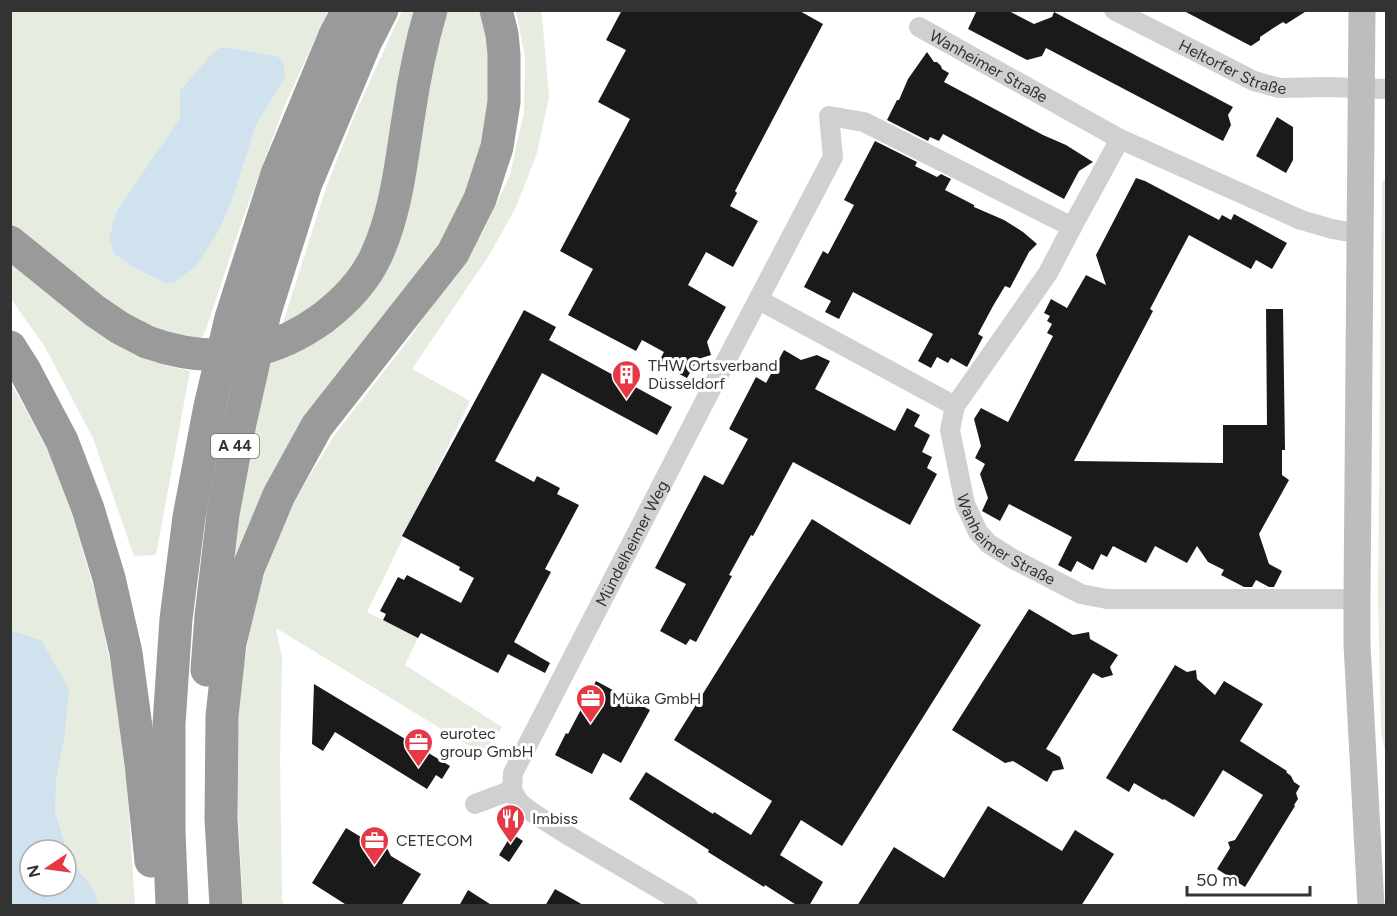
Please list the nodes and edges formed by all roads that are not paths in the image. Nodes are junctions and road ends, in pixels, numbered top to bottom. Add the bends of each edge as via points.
1 (348, 10) edge
2 (382, 10) edge
3 (431, 10) edge
4 (496, 10) edge
5 (1114, 10) edge
6 (1362, 10) edge
7 (919, 27) dead end
8 (1374, 88) edge
9 (1120, 140) junction
10 (1072, 227) junction
11 (1361, 234) junction
12 (10, 242) edge
13 (759, 300) junction
14 (10, 347) edge
15 (955, 406) junction
16 (1357, 599) junction
17 (512, 789) junction
18 (475, 804) dead end
19 (159, 906) edge
20 (172, 906) edge
21 (209, 906) edge
22 (226, 906) edge
23 (688, 906) edge
24 (1371, 906) edge

1 - 20 highway, A 44 via 277,174 231,318 210,406 189,517 176,619 168,776
2 - 21 highway, A 44 via 306,183 265,312 240,423 223,514 207,664 203,734
3 - 12 highway, bridge via 395,198 384,235 360,280 324,318 304,331 244,353 217,356 167,349 120,328 95,311
4 - 22 highway via 504,54 504,102 497,147 480,199 453,253 317,426 279,495 248,569 230,643 222,716 221,819
5 - 8 street, Heltorfer Straße via 1254,81 1279,88
6 - 8 street
7 - 9 street, Wanheimer Straße
8 - 11 street
9 - 10 street, Wanheimer Straße
9 - 11 street, Wanheimer Straße via 1301,220
10 - 13 street, Mündelheimer Weg via 864,122 829,116 833,157
10 - 15 street, Wanheimer Straße via 1048,273
11 - 16 street
13 - 15 street
13 - 17 street, Mündelheimer Weg via 513,773
14 - 19 highway via 62,441 109,578 126,653
15 - 16 street, Wanheimer Straße via 950,430 965,504 978,532 1013,559 1081,594 1107,599
16 - 24 street
17 - 18 street
17 - 23 street via 519,802 533,813

